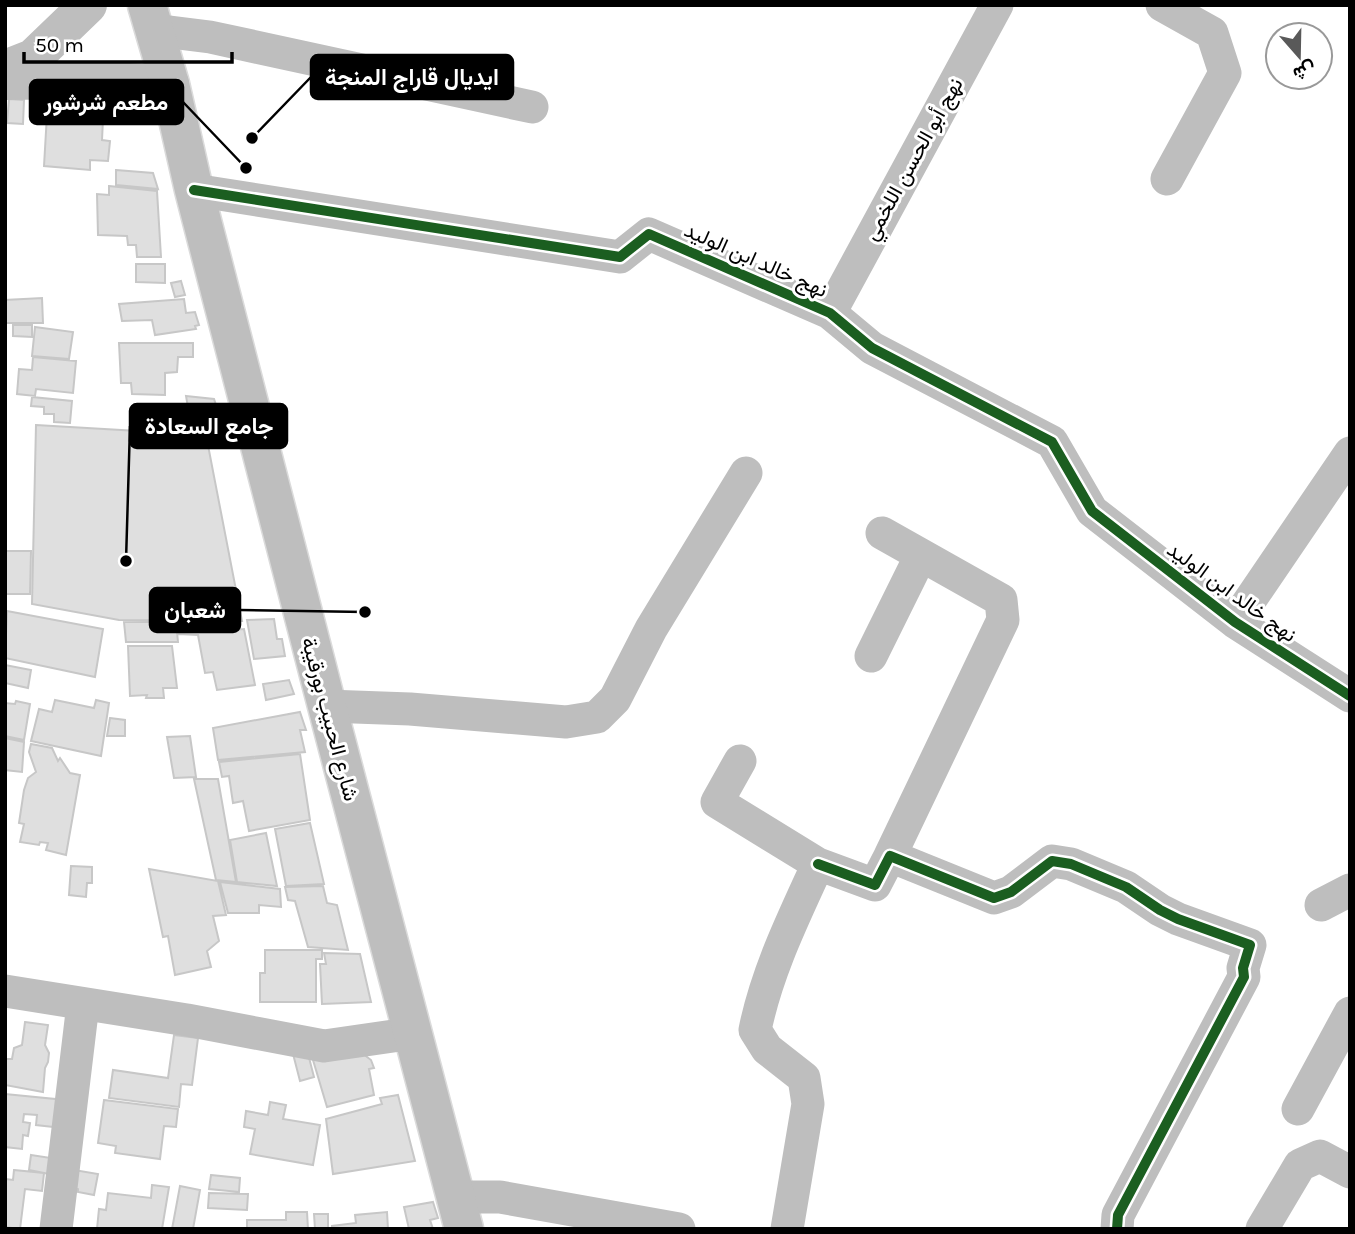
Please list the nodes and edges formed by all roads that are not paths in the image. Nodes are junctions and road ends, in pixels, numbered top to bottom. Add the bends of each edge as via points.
1 (88, 5) edge
2 (997, 5) edge
3 (1162, 5) edge
4 (150, 17) edge
5 (5, 69) edge
6 (5, 81) edge
7 (170, 84) junction
8 (532, 107) dead end
9 (1167, 179) dead end
10 (194, 190) junction
11 (830, 313) junction
12 (1350, 453) edge
13 (746, 473) dead end
14 (882, 533) dead end
15 (921, 555) junction
16 (1235, 622) junction
17 (871, 656) dead end
18 (1350, 696) edge
19 (327, 706) junction
20 (740, 761) dead end
21 (890, 856) junction
22 (818, 864) junction
23 (5, 992) edge
24 (83, 1004) junction
25 (1350, 1013) edge
26 (414, 1034) junction
27 (1298, 1109) dead end
28 (1350, 1172) edge
29 (460, 1213) edge
30 (56, 1229) edge
31 (679, 1229) edge
32 (787, 1229) edge
33 (1117, 1229) edge
34 (1262, 1229) edge

1 - 5 main road via 33,58
2 - 11 street, نهج أبو الحسن اللخمي
3 - 9 street via 1212,33 1225,73
4 - 7 main road, شارع الحبيب بورقيبة
4 - 8 street via 210,37
6 - 7 main road
7 - 10 main road, شارع الحبيب بورقيبة
10 - 11 street, نهج خالد ابن الوليد via 620,257 649,234
10 - 19 main road, شارع الحبيب بورقيبة
11 - 16 street, نهج خالد ابن الوليد via 872,348 1052,442 1093,511
12 - 16 street
13 - 19 street via 651,629 615,699 597,717 566,722
14 - 15 street
15 - 17 street
15 - 21 street via 1001,600 1003,620
16 - 18 street, نهج خالد ابن الوليد
19 - 26 main road, شارع الحبيب بورقيبة
20 - 22 street via 717,802
21 - 22 street via 875,885
21 - 33 street via 994,898 1011,892 1052,861 1071,864 1126,887 1178,919 1250,944 1244,977 1118,1215
22 - 32 street via 762,993 755,1030 767,1049 804,1078 808,1104
23 - 24 street
24 - 26 street via 324,1046
24 - 30 street
25 - 27 street
26 - 29 main road, شارع الحبيب بورقيبة
28 - 34 street via 1320,1156 1300,1165
29 - 31 street via 500,1197

